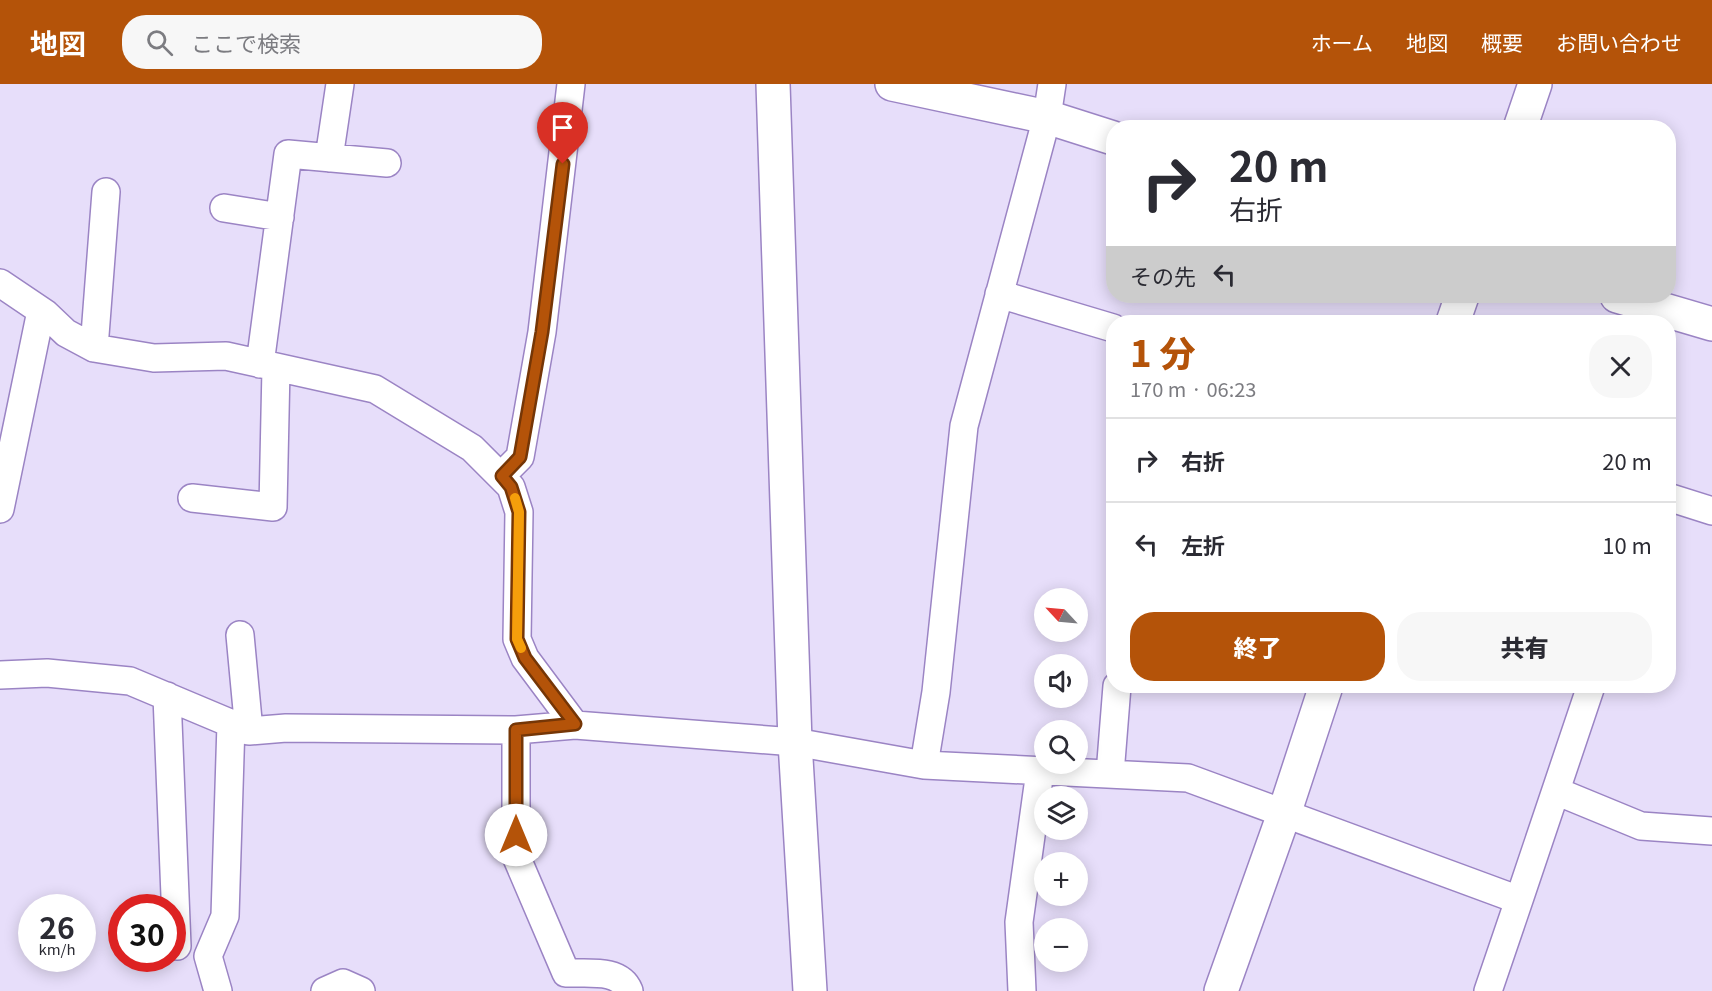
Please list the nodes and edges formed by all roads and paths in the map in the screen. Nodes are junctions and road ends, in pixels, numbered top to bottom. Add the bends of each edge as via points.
1 (340, 84) edge
2 (571, 84) edge
3 (773, 84) edge
4 (892, 84) edge
5 (1052, 84) edge
6 (1535, 84) edge
7 (1047, 117) junction
8 (1523, 120) edge
9 (1106, 136) edge
10 (329, 158) junction
11 (387, 163) dead end
12 (106, 192) dead end
13 (224, 208) dead end
14 (280, 217) junction
15 (0, 283) edge
16 (999, 294) junction
17 (1641, 303) edge
18 (41, 311) junction
19 (1712, 324) edge
20 (1106, 326) edge
21 (94, 348) junction
22 (268, 366) junction
23 (502, 476) junction
24 (192, 498) dead end
25 (1676, 500) edge
26 (0, 509) edge
27 (1712, 511) edge
28 (240, 635) dead end
29 (0, 675) edge
30 (1116, 693) edge
31 (1324, 693) edge
32 (1590, 693) edge
33 (167, 696) junction
34 (575, 724) junction
35 (240, 728) junction
36 (516, 730) junction
37 (795, 742) junction
38 (924, 765) junction
39 (1034, 771) edge
40 (1088, 773) edge
41 (1040, 774) edge
42 (1110, 774) junction
43 (1556, 791) junction
44 (1284, 814) junction
45 (1712, 831) edge
46 (175, 894) edge
47 (1520, 900) junction
48 (562, 982) edge
49 (218, 991) edge
50 (325, 991) edge
51 (361, 991) edge
52 (629, 991) edge
53 (810, 991) edge
54 (1022, 991) edge
55 (1221, 991) edge
56 (1488, 991) edge

1 - 10 street
2 - 23 street via 532,389 520,457
3 - 37 street
4 - 7 street
5 - 7 street
6 - 8 street
7 - 9 street
7 - 16 street
10 - 11 street
10 - 14 street via 288,154
12 - 21 street
13 - 14 street
14 - 22 street
15 - 18 street
16 - 20 street
16 - 38 street via 964,426 936,692
17 - 19 street
18 - 21 street via 66,333
18 - 26 street
21 - 22 street via 154,358 226,356
22 - 23 street via 375,389 472,448
22 - 24 street via 273,507
23 - 34 street via 511,487 519,512 517,639 525,658
25 - 27 street
28 - 35 street
29 - 33 street via 47,673 130,681
30 - 42 street
31 - 44 street
32 - 43 street
33 - 35 street
33 - 46 street
34 - 36 street
34 - 37 street
35 - 36 street
35 - 49 street via 225,916 208,956
36 - 48 street via 516,856
37 - 38 street
37 - 53 street
38 - 39 street
40 - 42 street
41 - 54 street via 1019,922
42 - 44 street via 1188,778
43 - 45 street via 1641,826
43 - 47 street
44 - 47 street
44 - 55 street
47 - 56 street
48 - 52 street via 615,976
50 - 51 street via 343,983

